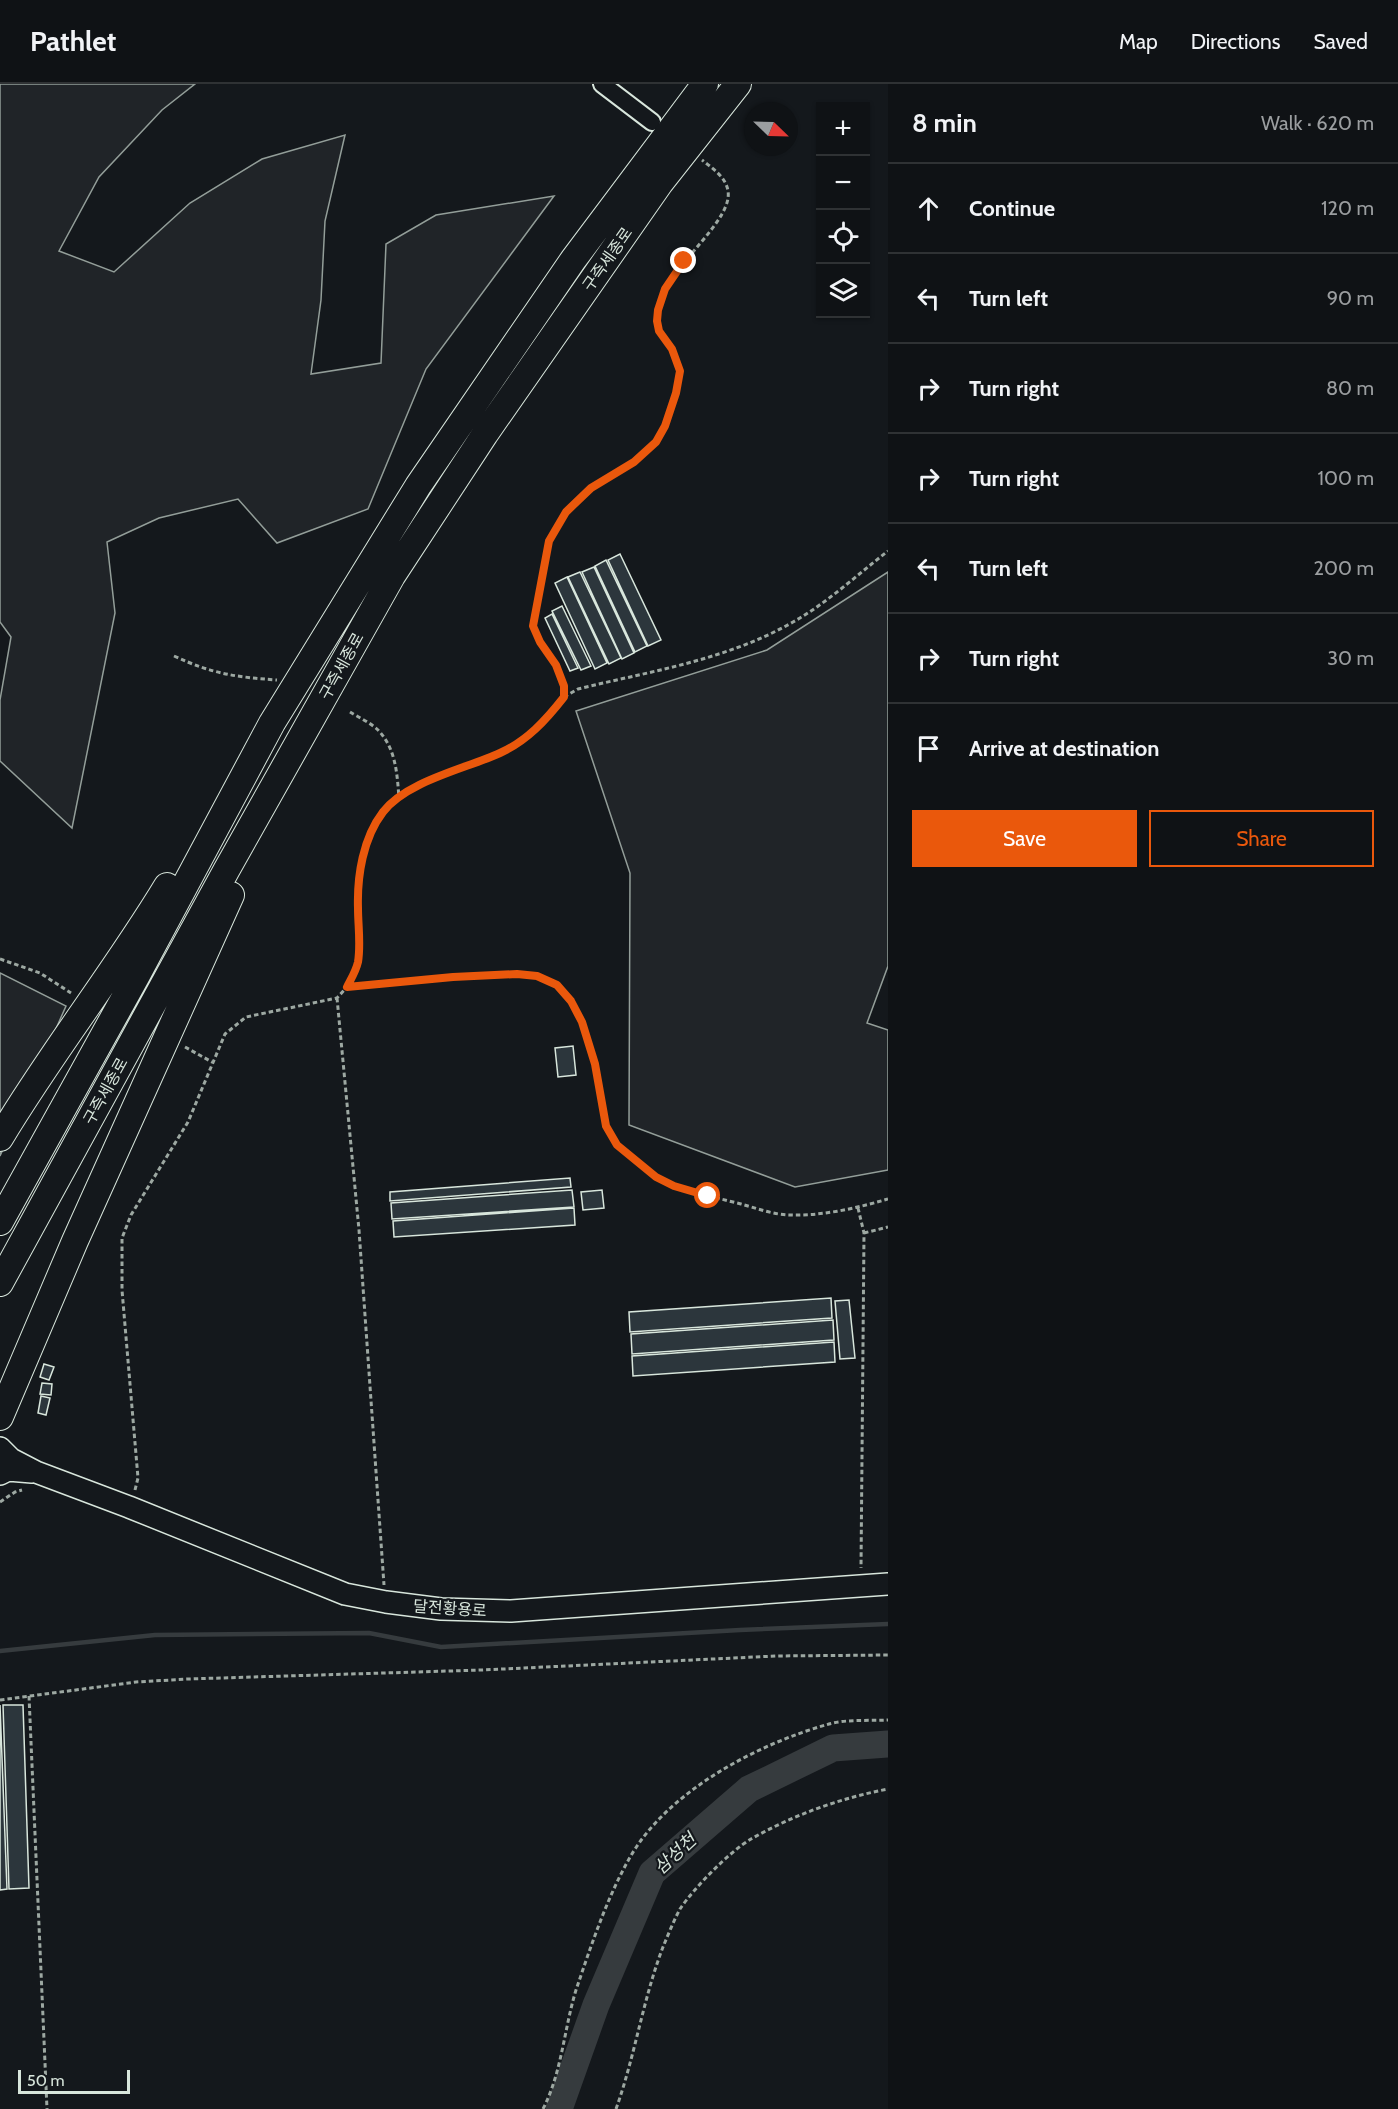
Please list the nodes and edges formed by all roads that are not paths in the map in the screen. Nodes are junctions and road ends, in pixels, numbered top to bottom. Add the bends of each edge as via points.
1 (602, 84) edge
2 (705, 84) edge
3 (738, 84) edge
4 (652, 122) dead end
5 (392, 576) junction
6 (318, 649) junction
7 (0, 1138) edge
8 (0, 1222) edge
9 (0, 1283) edge
10 (0, 1417) edge
11 (0, 1449) edge
12 (0, 1469) edge
13 (36, 1472) junction
14 (0, 1474) edge
15 (888, 1584) edge

1 - 4 street
2 - 6 highway, 구즉세종로 via 573,260 418,486
3 - 5 highway, 구즉세종로 via 660,183 485,434
5 - 9 highway, 구즉세종로
5 - 10 highway via 342,688 225,906
6 - 7 highway via 234,767 132,943
6 - 8 highway, 구즉세종로 via 272,723
11 - 12 main road
11 - 13 main road
13 - 14 main road via 8,1470
13 - 15 main road, 달전황용로 via 345,1594 386,1602 441,1609 511,1611

